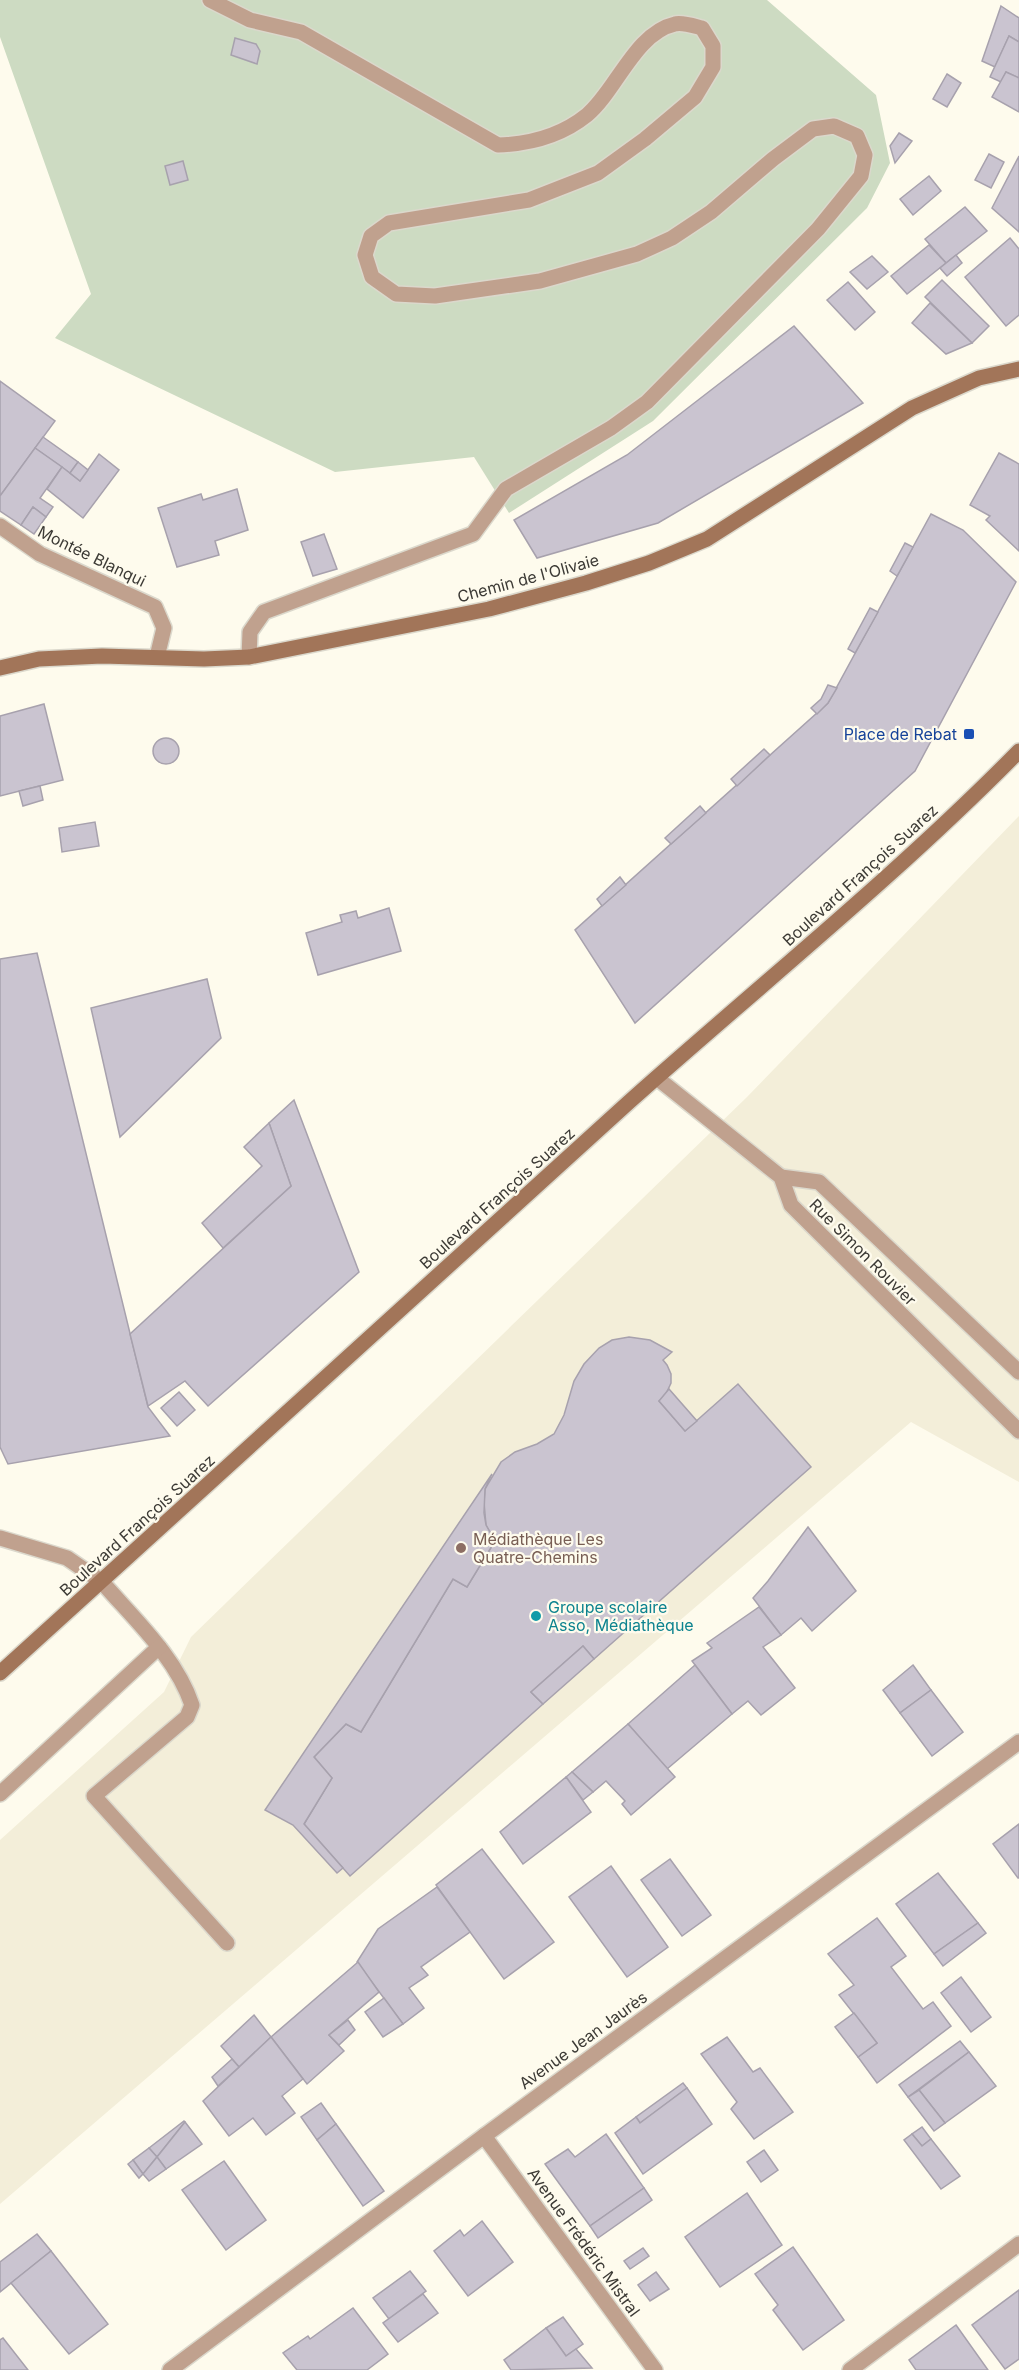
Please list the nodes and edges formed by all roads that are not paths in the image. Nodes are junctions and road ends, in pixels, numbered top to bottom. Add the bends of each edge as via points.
1 (210, 0) edge
2 (1019, 369) edge
3 (0, 526) edge
4 (157, 657) junction
5 (249, 657) junction
6 (0, 668) edge
7 (1019, 751) edge
8 (657, 1078) junction
9 (781, 1177) junction
10 (1019, 1372) edge
11 (1019, 1431) edge
12 (0, 1538) edge
13 (102, 1582) junction
14 (159, 1647) junction
15 (0, 1673) edge
16 (1019, 1742) edge
17 (0, 1794) edge
18 (227, 1943) dead end
19 (484, 2136) junction
20 (1019, 2244) edge
21 (170, 2370) edge
22 (654, 2370) edge
23 (850, 2370) edge

1 - 5 street via 250,20 301,32 498,145 523,144 554,135 588,114 651,35 675,23 702,28 713,46 713,67 695,98 598,172 529,200 389,223 371,236 365,255 372,277 396,294 435,296 540,281 637,254 672,238 711,212 813,129 834,126 857,136 865,154 861,176 818,229 647,402 611,428 506,489 473,534 264,612 250,632
2 - 5 main road, Chemin de l'Olivaie via 979,378 912,408 707,539 649,564 489,609
3 - 4 street, Montée Blanqui via 40,554 155,607 164,628
4 - 5 main road, Chemin de l'Olivaie
4 - 6 main road, Chemin de l'Olivaie via 39,659
7 - 8 main road, Boulevard François Suarez via 907,858
8 - 9 street
8 - 13 main road, Boulevard François Suarez
9 - 10 street via 819,1182
9 - 11 street, Rue Simon Rouvier via 791,1205
12 - 13 street via 67,1558
13 - 14 street
13 - 15 main road, Boulevard François Suarez
14 - 17 street
14 - 18 street via 188,1691 192,1705 187,1717 94,1796
16 - 19 street, Avenue Jean Jaurès
19 - 21 street, Avenue Jean Jaurès
19 - 22 street, Avenue Frédéric Mistral
20 - 23 street

